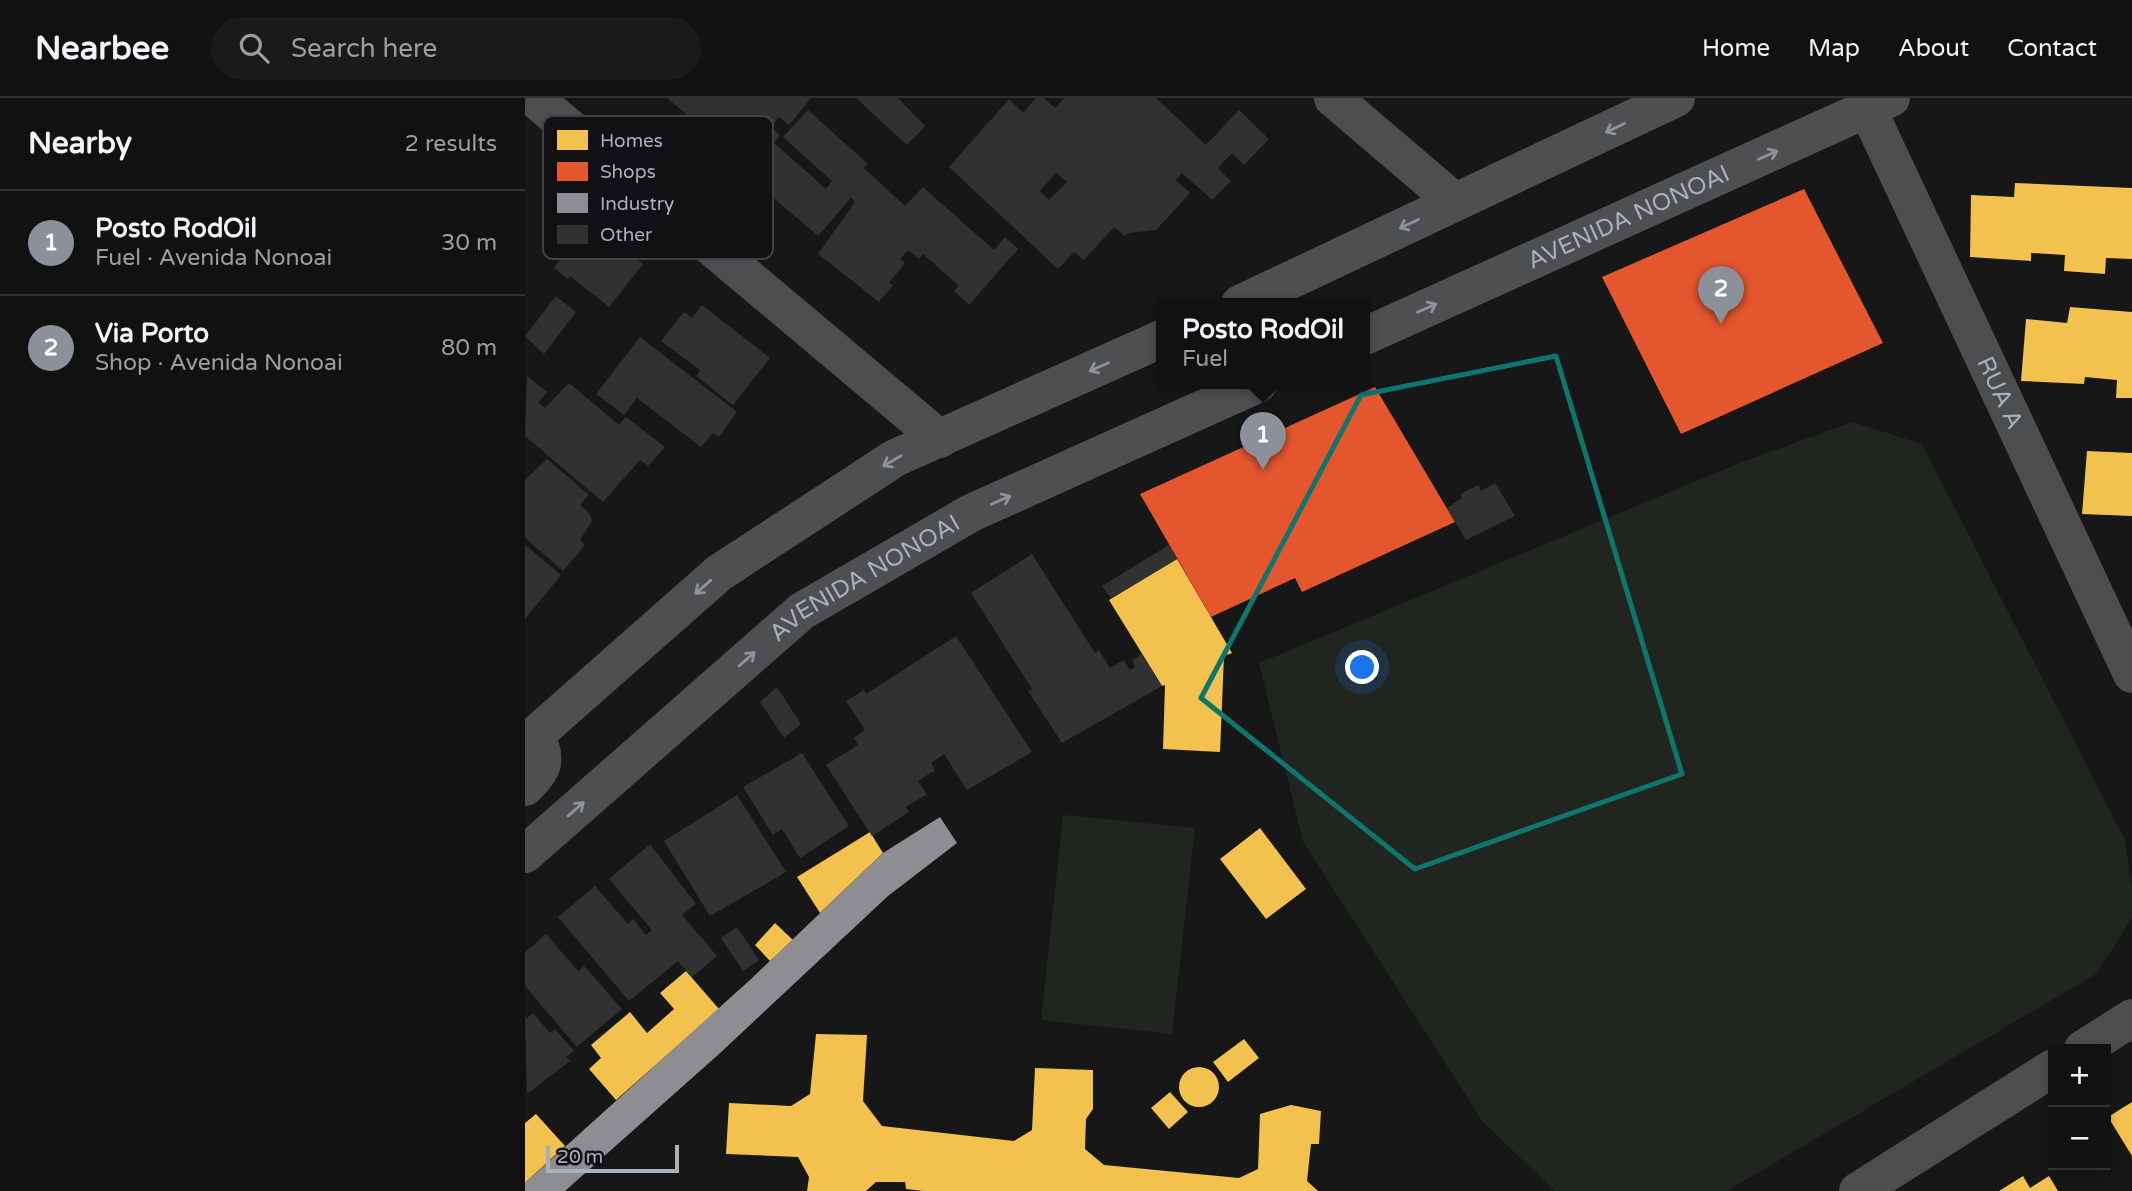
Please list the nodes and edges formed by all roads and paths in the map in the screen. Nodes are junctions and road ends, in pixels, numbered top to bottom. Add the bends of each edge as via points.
1 (534, 98) edge
2 (1333, 98) edge
3 (1676, 98) edge
4 (1879, 104) edge
5 (555, 116) edge
6 (1455, 202) junction
7 (726, 259) edge
8 (1253, 298) edge
9 (1370, 334) edge
10 (1156, 341) edge
11 (1247, 389) edge
12 (940, 439) junction
13 (2132, 674) edge
14 (530, 739) edge
15 (525, 787) edge
16 (525, 854) edge
17 (2132, 1018) edge
18 (2091, 1044) edge
19 (2048, 1071) edge
20 (1857, 1191) edge

1 - 5 street
2 - 6 street
3 -> 6 main road
9 -> 4 main road, AVENIDA NONOAI
4 - 13 street, RUA A
6 -> 8 main road
7 - 12 street
10 -> 12 main road
16 -> 11 main road, AVENIDA NONOAI via 801,611 971,513
12 -> 14 main road via 895,458 719,573
14 - 15 main road via 545,760
17 - 18 street
19 - 20 street

